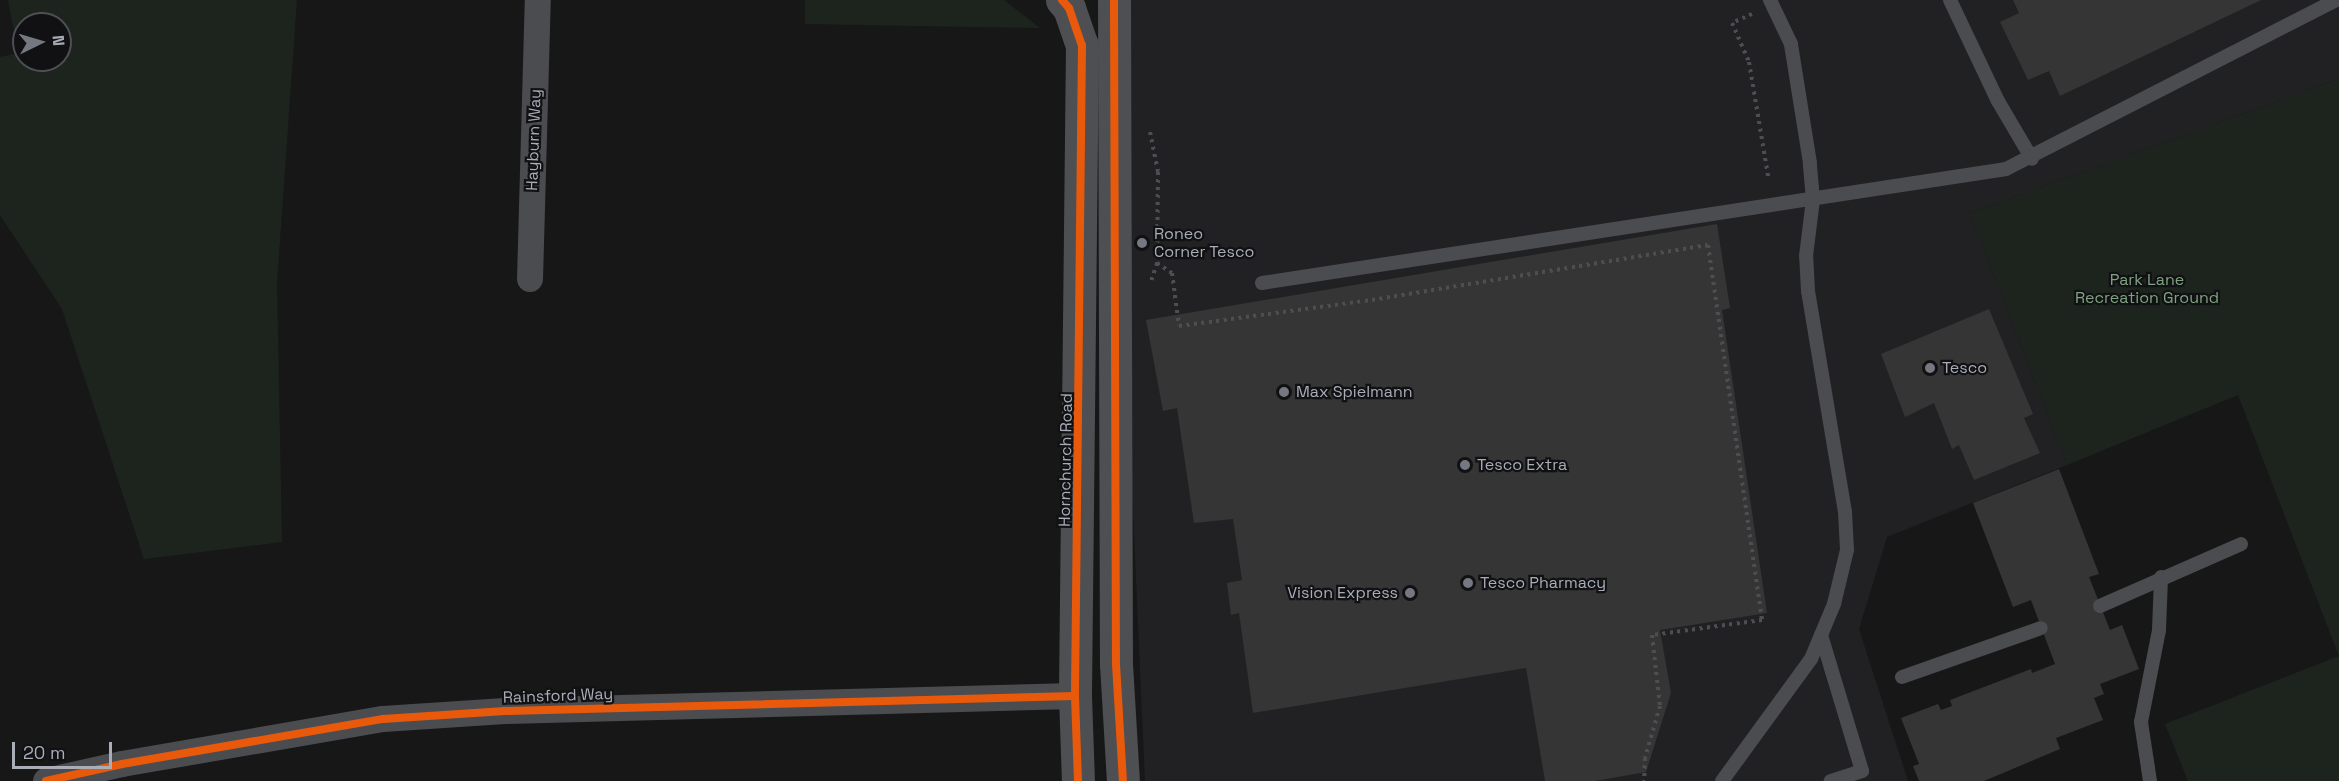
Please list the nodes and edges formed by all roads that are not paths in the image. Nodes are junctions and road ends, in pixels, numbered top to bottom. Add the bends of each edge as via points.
1 (538, 0) edge
2 (1062, 0) edge
3 (1114, 0) edge
4 (1770, 0) edge
5 (1950, 0) edge
6 (2336, 0) edge
7 (2032, 159) junction
8 (1813, 200) junction
9 (530, 279) dead end
10 (1262, 283) dead end
11 (2241, 544) dead end
12 (2162, 577) junction
13 (2100, 606) dead end
14 (2041, 628) dead end
15 (1821, 635) junction
16 (1902, 677) dead end
17 (1075, 696) junction
18 (46, 781) edge
19 (1078, 781) edge
20 (1123, 781) edge
21 (1722, 781) edge
22 (1831, 781) edge
23 (2150, 781) edge

1 - 9 street, Hayburn Way
2 - 17 main road, Hornchurch Road via 1069,8 1082,45
3 - 20 main road via 1116,664
4 - 8 lane via 1791,44
5 - 7 lane via 1998,101
6 - 7 lane
7 - 8 lane via 2006,169
8 - 10 lane via 1565,234
8 - 15 lane via 1806,256 1808,291 1845,512 1846,540 1834,604
11 - 12 lane
12 - 13 lane
12 - 23 lane via 2159,630 2142,722
14 - 16 lane
15 - 21 lane via 1811,659
15 - 22 lane via 1863,771
17 - 18 street, Rainsford Way via 505,711 383,719
17 - 19 main road, Hornchurch Road

